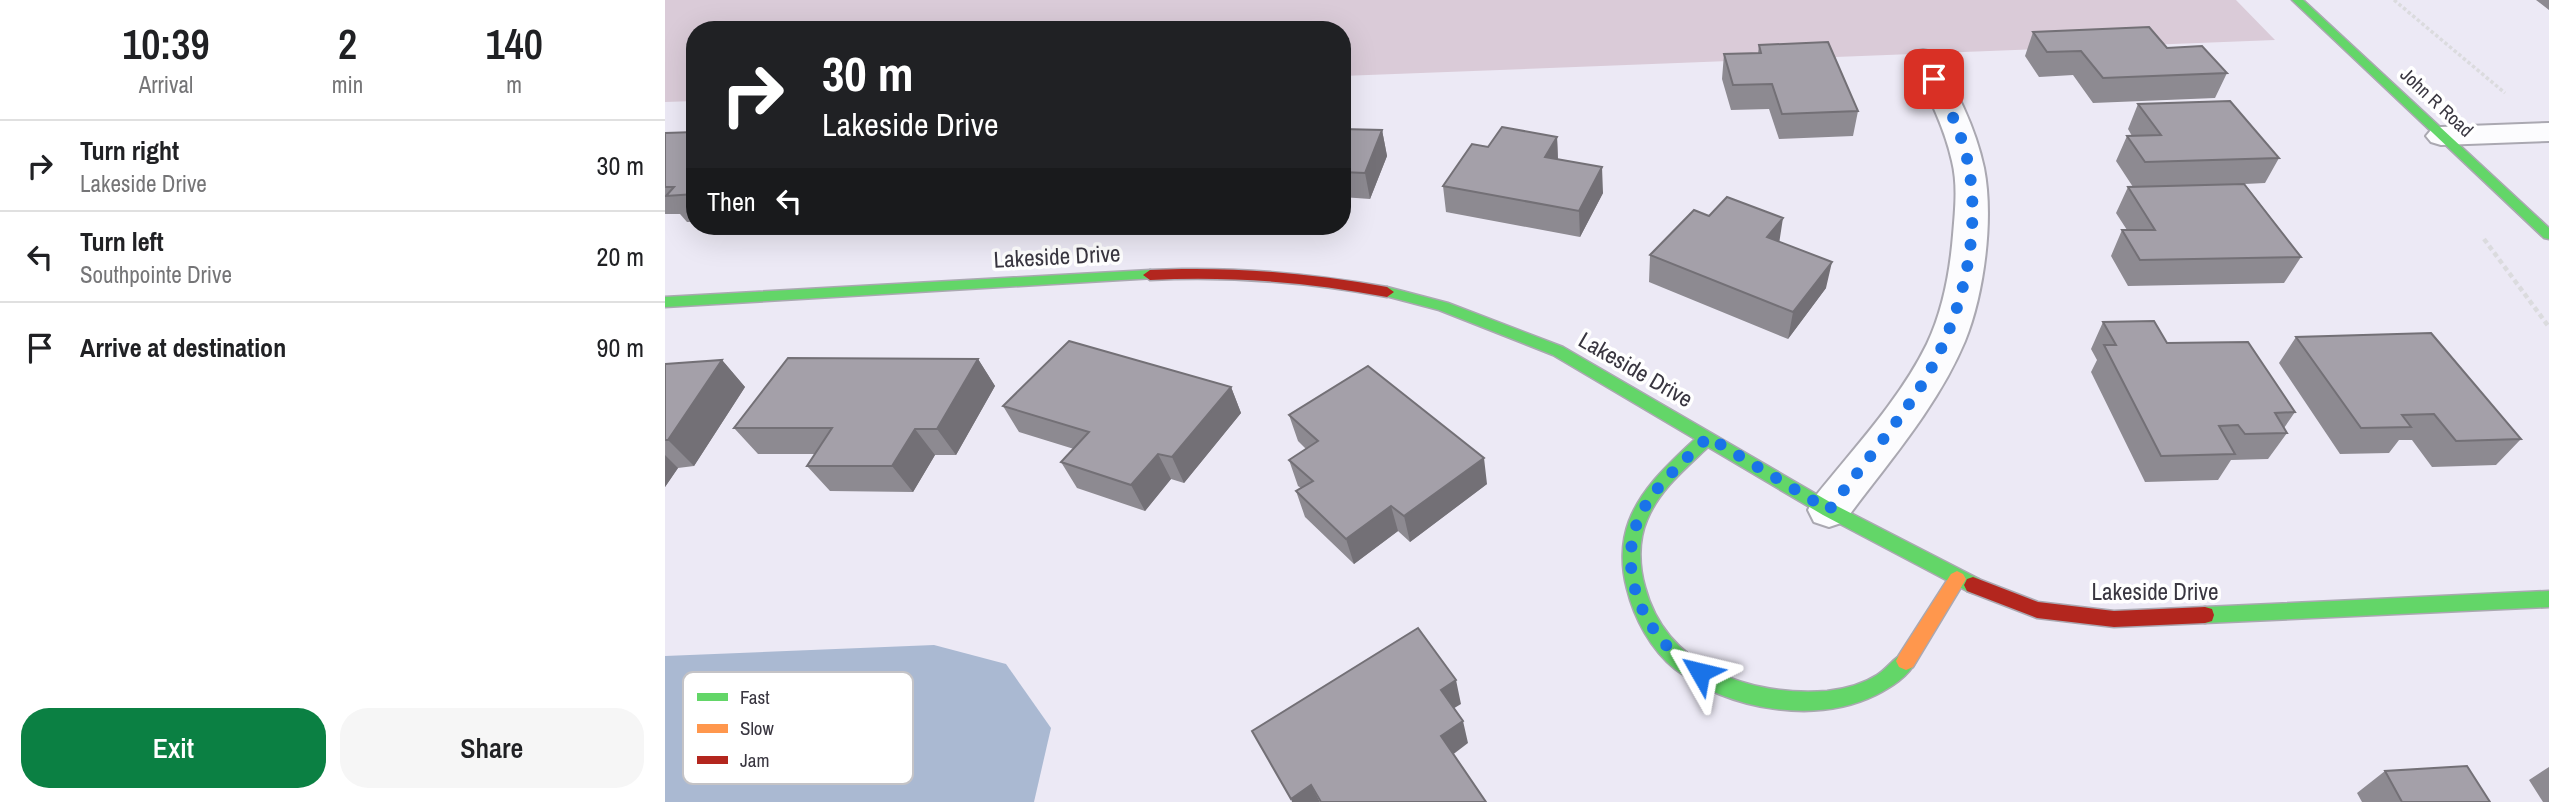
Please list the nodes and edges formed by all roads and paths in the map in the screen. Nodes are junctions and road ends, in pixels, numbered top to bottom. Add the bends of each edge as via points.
1 (2297, 0) edge
2 (2394, 0) edge
3 (1923, 58) dead end
4 (2501, 89) dead end
5 (2549, 132) edge
6 (2441, 136) junction
7 (2549, 235) edge
8 (665, 302) edge
9 (1708, 437) junction
10 (1829, 510) junction
11 (1957, 579) junction
12 (2549, 600) edge

1 - 6 street, John R Road
2 - 4 path
3 - 10 street via 1955,122 1968,163 1972,201 1969,253 1954,321 1938,355 1917,393
5 - 6 street
6 - 7 street, John R Road
8 - 9 street, Lakeside Drive via 1163,273 1259,272 1311,278 1432,303 1558,351
9 - 10 street, Lakeside Drive
9 - 11 street via 1659,488 1643,510 1633,537 1632,573 1639,605 1681,662 1719,682 1761,696 1838,700 1902,668
10 - 11 street, Lakeside Drive
11 - 12 street, Lakeside Drive via 2037,610 2114,619

